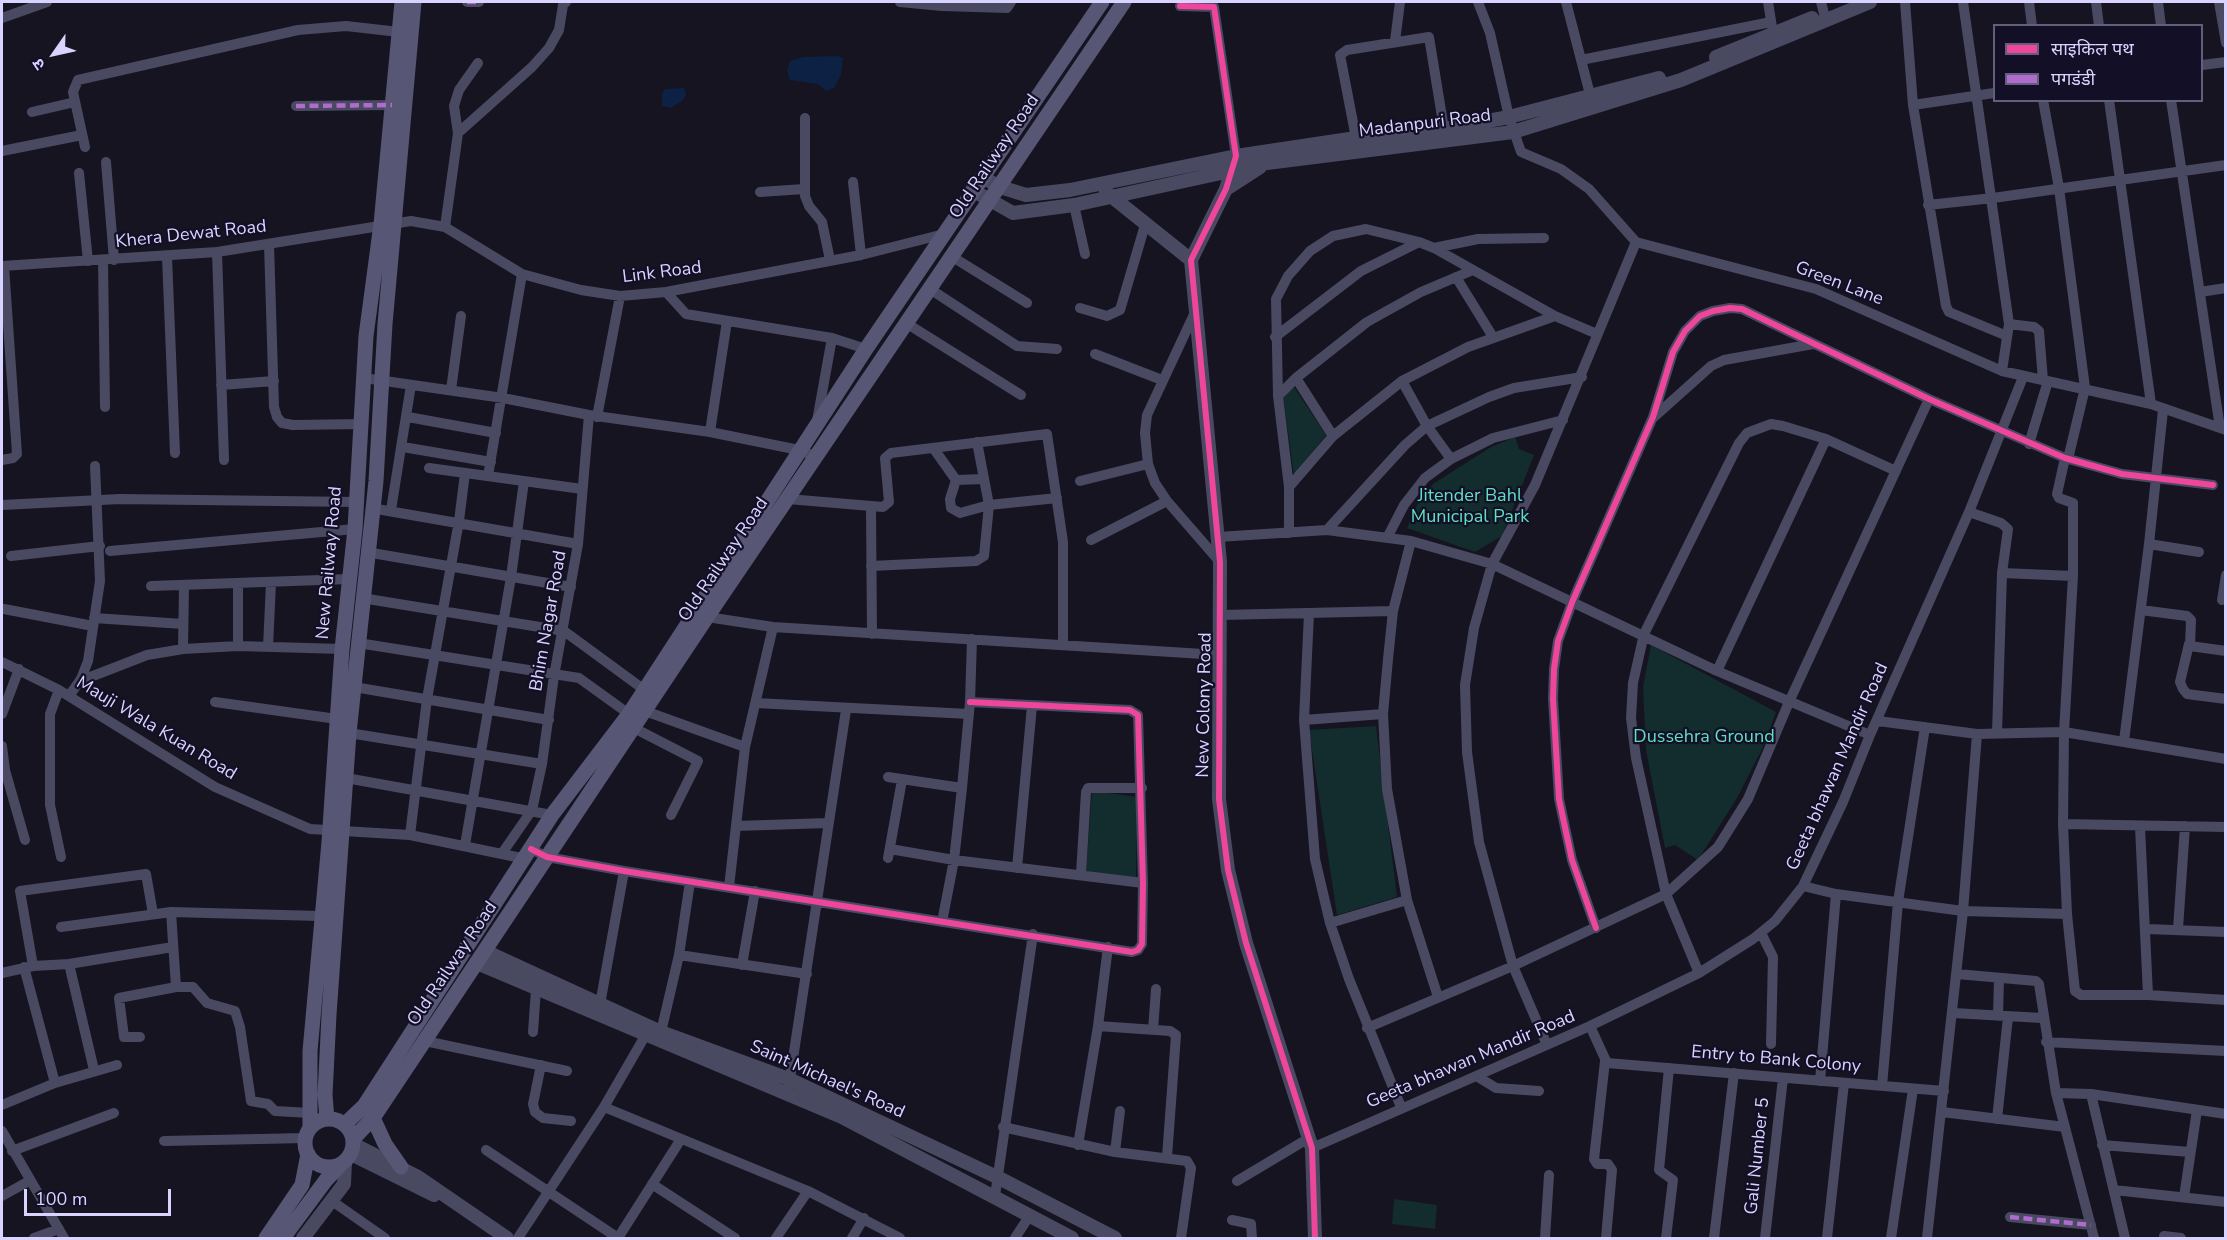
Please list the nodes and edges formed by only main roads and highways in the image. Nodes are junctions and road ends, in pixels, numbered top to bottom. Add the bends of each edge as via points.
1 (402, 2) edge
2 (414, 2) edge
3 (1102, 2) edge
4 (1118, 4) edge
5 (388, 223) junction
6 (364, 505) junction
7 (650, 694) junction
8 (632, 721) junction
9 (336, 831) junction
10 (334, 859) junction
11 (373, 1118) junction
12 (327, 1119) junction
13 (345, 1124) junction
14 (309, 1126) junction
15 (349, 1153) junction
16 (308, 1154) junction
17 (401, 1167) road end
18 (266, 1239) edge
19 (283, 1239) edge

1 - 5 main road, New Railway Road via 392,105
2 - 5 main road, New Railway Road
3 - 7 main road, Old Railway Road via 799,450
4 - 7 main road, Old Railway Road via 990,202 708,617
5 - 6 main road, New Railway Road via 366,336
5 - 6 main road, New Railway Road via 376,481
6 - 9 main road, New Railway Road via 366,552 346,778
6 - 9 main road, New Railway Road via 355,529 348,579 337,719
7 - 8 main road, Old Railway Road
7 - 8 main road, Old Railway Road via 645,711
8 - 11 main road, Old Railway Road via 547,857
8 - 13 main road, Old Railway Road via 552,815 364,1106
9 - 10 main road, New Railway Road
10 - 12 main road, New Railway Road
10 - 14 main road, New Railway Road via 320,916
11 - 15 main road, Old Railway Road
11 - 17 main road
12 - 13 main road
12 - 14 main road
13 - 15 main road
14 - 16 main road
15 - 16 main road via 326,1167
15 - 19 main road, Old Railway Road
16 - 18 main road via 302,1185

